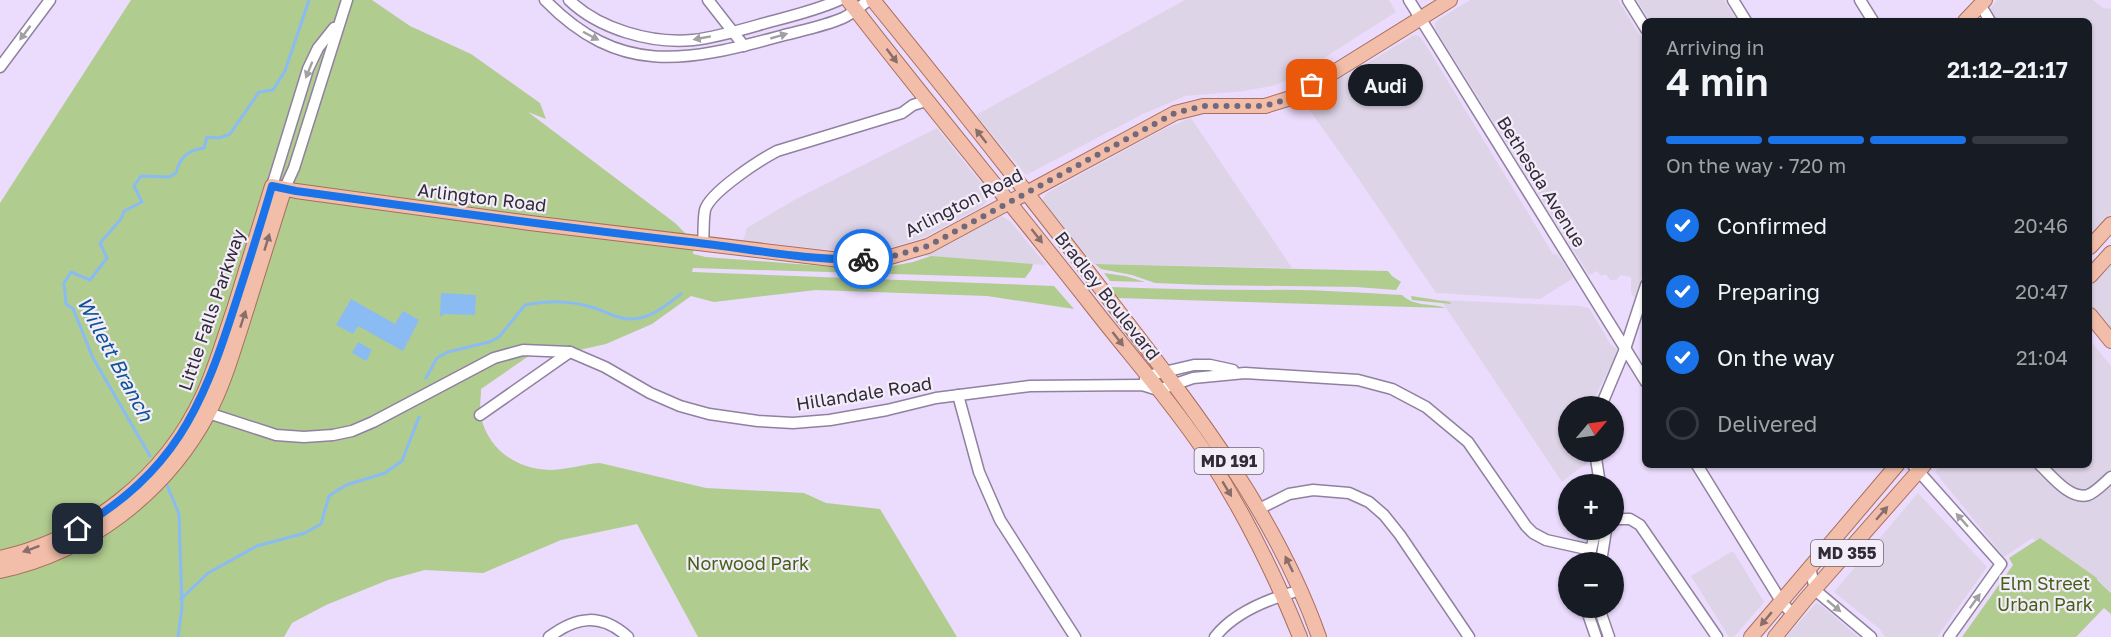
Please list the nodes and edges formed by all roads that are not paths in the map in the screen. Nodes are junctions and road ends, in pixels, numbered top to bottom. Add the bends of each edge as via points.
1 (50, 0) edge
2 (346, 0) edge
3 (545, 0) edge
4 (569, 0) edge
5 (708, 0) edge
6 (839, 0) edge
7 (871, 0) edge
8 (1409, 0) edge
9 (1450, 0) edge
10 (1628, 0) edge
11 (1733, 0) edge
12 (1860, 0) edge
13 (1983, 3) edge
14 (852, 5) edge
15 (1420, 18) junction
16 (1744, 18) edge
17 (1871, 18) edge
18 (1968, 18) edge
19 (1989, 18) edge
20 (340, 21) junction
21 (1642, 23) edge
22 (733, 32) junction
23 (744, 46) junction
24 (0, 67) edge
25 (920, 103) junction
26 (278, 188) junction
27 (1026, 193) junction
28 (1010, 202) junction
29 (2111, 224) edge
30 (703, 243) junction
31 (2092, 245) edge
32 (2111, 253) edge
33 (2092, 274) edge
34 (1642, 298) edge
35 (2092, 317) edge
36 (2111, 341) edge
37 (1626, 349) junction
38 (570, 352) junction
39 (1165, 372) junction
40 (1245, 373) junction
41 (1642, 375) edge
42 (1144, 380) junction
43 (1174, 384) junction
44 (1158, 390) junction
45 (958, 395) junction
46 (1605, 396) edge
47 (202, 411) junction
48 (480, 415) dead end
49 (1699, 468) edge
50 (1894, 468) edge
51 (1917, 468) edge
52 (1919, 468) edge
53 (2043, 468) edge
54 (2111, 477) edge
55 (1259, 508) junction
56 (1624, 519) edge
57 (1594, 540) edge
58 (1591, 550) joint
59 (0, 558) edge
60 (1810, 567) junction
61 (0, 571) edge
62 (1301, 590) junction
63 (1815, 590) junction
64 (1284, 595) junction
65 (1781, 601) junction
66 (1793, 615) junction
67 (1592, 618) edge
68 (1600, 618) edge
69 (1601, 635) edge
70 (549, 637) edge
71 (628, 637) edge
72 (1075, 637) edge
73 (1215, 637) edge
74 (1300, 637) edge
75 (1319, 637) edge
76 (1469, 637) edge
77 (1718, 637) edge
78 (1751, 637) edge
79 (1775, 637) edge
80 (1871, 637) edge
81 (1949, 637) edge

1 -> 24 street
2 - 20 street, Little Falls Parkway
3 -> 23 street via 574,26 627,52 677,58
22 -> 4 street via 689,40 646,37 599,20
5 - 22 street
6 - 22 street
7 - 14 street
27 -> 7 main road, Bradley Boulevard / MD 191
8 - 15 street, Bethesda Avenue
9 - 15 main road, Arlington Road
10 - 21 street
11 - 16 street
12 - 17 street
13 - 18 main road
13 - 19 street
23 -> 14 street via 843,18
14 -> 25 main road, Bradley Boulevard / MD 191
15 - 27 main road, Arlington Road via 1294,97 1265,106 1203,106 1175,113
15 - 37 street, Bethesda Avenue
20 - 26 street, Little Falls Parkway via 294,168
20 -> 26 street, Little Falls Parkway via 318,48 308,69
22 - 23 street
25 - 28 main road, Bradley Boulevard / MD 191
25 - 30 street via 902,113 777,151 759,161 714,196 705,210
26 - 30 main road, Arlington Road
26 - 47 main road, Little Falls Parkway
27 - 28 main road, Arlington Road
27 - 39 main road, Bradley Boulevard / MD 191
28 - 30 main road, Arlington Road via 928,246 890,257 840,260
28 -> 42 main road, Bradley Boulevard / MD 191
29 - 31 main road
32 - 33 main road
34 - 37 street
35 - 36 main road
37 - 41 street, Bethesda Avenue
37 - 46 street
38 - 45 street, Hillandale Road via 680,406 758,421 830,420
38 - 47 street, Hillandale Road via 510,352 477,365 373,422 333,435 276,435
38 - 48 street
39 - 40 street, Hillandale Road via 1210,365
39 - 42 street, Hillandale Road
39 - 43 main road, Bradley Boulevard / MD 191
40 - 43 street via 1192,378
40 - 58 street via 1358,380 1392,389 1426,407 1468,442 1533,533 1546,540
42 - 44 main road, Bradley Boulevard / MD 191
42 - 45 street, Hillandale Road via 1030,386
43 - 44 street
43 - 55 main road, Bradley Boulevard / MD 191
44 -> 64 main road, Bradley Boulevard / MD 191 via 1204,451 1260,545
45 - 72 street via 979,472 999,520
47 -> 59 main road, Little Falls Parkway via 154,470 105,513 54,540
47 - 61 main road, Little Falls Parkway via 184,452 121,515 72,546
49 - 65 street
50 - 60 main road, MD 355
63 -> 51 main road, MD 355
81 -> 52 street via 2001,564
53 - 54 street via 2065,489 2080,496 2091,494
62 -> 55 main road, Bradley Boulevard / MD 191
55 - 76 street via 1312,490 1348,493 1369,502 1400,535
56 - 77 street via 1640,525
57 - 58 street
60 - 63 street
60 - 65 main road, MD 355
62 - 64 street
62 - 75 main road, Bradley Boulevard / MD 191
63 - 66 main road, MD 355
63 -> 80 street
64 - 73 street via 1235,619
64 - 74 main road, Bradley Boulevard / MD 191
65 - 66 street
65 -> 78 main road, MD 355
66 - 79 main road, MD 355
67 - 69 street
68 - 69 street
70 - 71 street via 567,622 591,620 620,630

